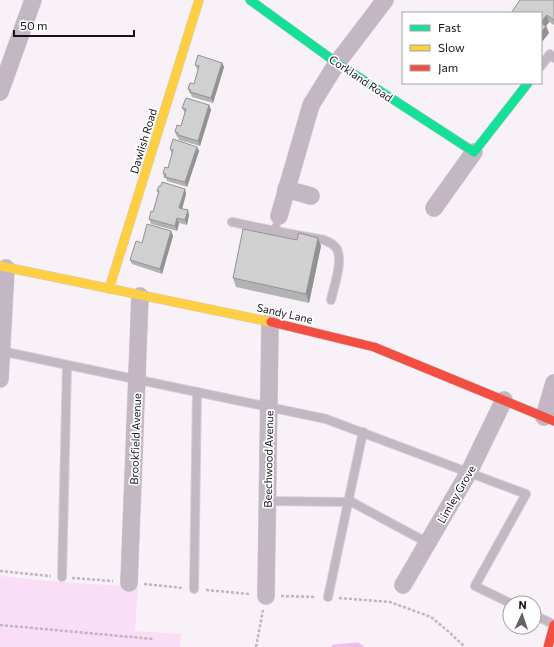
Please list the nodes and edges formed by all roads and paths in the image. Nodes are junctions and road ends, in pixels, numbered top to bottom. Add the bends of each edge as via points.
1 (33, 0) edge
2 (199, 0) edge
3 (250, 0) edge
4 (385, 0) edge
5 (554, 58) edge
6 (337, 62) junction
7 (542, 65) edge
8 (527, 84) edge
9 (0, 92) edge
10 (474, 152) junction
11 (286, 189) junction
12 (311, 196) dead end
13 (434, 208) dead end
14 (232, 222) dead end
15 (277, 223) junction
16 (3, 267) edge
17 (109, 289) junction
18 (140, 296) junction
19 (331, 300) dead end
20 (270, 322) junction
21 (0, 351) edge
22 (67, 365) junction
23 (0, 379) edge
24 (137, 379) junction
25 (554, 383) edge
26 (197, 392) junction
27 (504, 400) junction
28 (268, 406) junction
29 (549, 419) edge
30 (364, 432) junction
31 (469, 472) junction
32 (267, 501) junction
33 (348, 501) junction
34 (428, 543) junction
35 (0, 571) edge
36 (62, 577) junction
37 (129, 583) junction
38 (403, 585) dead end
39 (194, 589) junction
40 (266, 596) junction
41 (328, 597) junction
42 (502, 599) edge
43 (542, 619) edge
44 (0, 625) edge
45 (554, 625) edge
46 (153, 639) dead end
47 (256, 647) edge
48 (465, 647) edge
49 (548, 647) edge

1 - 9 street
2 - 17 street, Dawlish Road
3 - 6 street, Corkland Road
4 - 6 street
5 - 7 lane via 550,54
6 - 10 street, Corkland Road
6 - 11 street via 311,105
8 - 10 street
10 - 13 street
11 - 12 street
11 - 15 street
14 - 15 lane
15 - 19 lane via 324,240 336,248 339,257
16 - 17 street, Sandy Lane
16 - 21 street
17 - 18 street, Sandy Lane
18 - 20 street, Sandy Lane
18 - 24 street, Brookfield Avenue
20 - 27 street, Sandy Lane via 374,347
20 - 28 street, Beechwood Avenue
21 - 22 lane
21 - 23 street
22 - 24 lane
22 - 36 lane
24 - 26 lane
24 - 37 street, Brookfield Avenue
25 - 29 street
26 - 28 lane
26 - 39 lane
27 - 29 street, Sandy Lane
27 - 31 street, Limley Grove
28 - 30 lane via 326,419
28 - 32 street, Beechwood Avenue
30 - 31 lane
30 - 33 lane
31 - 34 street, Limley Grove
31 - 42 lane via 526,494 475,586
32 - 33 lane
32 - 40 street, Beechwood Avenue
33 - 34 lane
33 - 41 lane
34 - 38 street, Limley Grove
35 - 36 path
36 - 37 path
37 - 39 path
39 - 40 path
40 - 41 path
40 - 47 path
41 - 48 path via 390,602 431,617
43 - 45 lane
44 - 46 path
45 - 49 street

